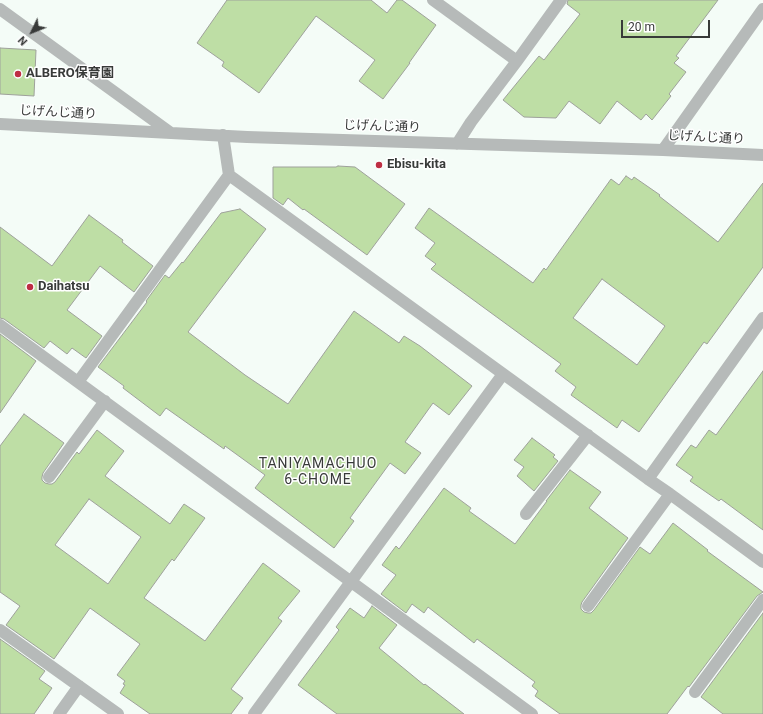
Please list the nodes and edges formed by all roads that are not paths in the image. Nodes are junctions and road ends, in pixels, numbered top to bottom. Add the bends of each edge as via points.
1 (433, 0) edge
2 (561, 0) edge
3 (0, 9) edge
4 (763, 9) edge
5 (517, 62) junction
6 (0, 124) edge
7 (171, 132) junction
8 (223, 135) junction
9 (457, 144) junction
10 (663, 150) junction
11 (763, 155) edge
12 (229, 175) junction
13 (763, 318) edge
14 (0, 325) edge
15 (503, 374) junction
16 (78, 382) junction
17 (104, 401) junction
18 (588, 435) junction
19 (49, 477) dead end
20 (648, 479) junction
21 (670, 494) junction
22 (526, 514) dead end
23 (762, 560) edge
24 (351, 582) junction
25 (763, 600) edge
26 (588, 606) dead end
27 (0, 630) edge
28 (79, 686) junction
29 (695, 692) dead end
30 (59, 714) edge
31 (118, 714) edge
32 (254, 714) edge
33 (532, 714) edge

1 - 5 street
2 - 5 street
3 - 7 street
4 - 10 street
5 - 9 street
6 - 7 street, じげんじ通り
7 - 8 street, じげんじ通り
8 - 9 street, じげんじ通り
8 - 12 street
9 - 10 street, じげんじ通り
10 - 11 street, じげんじ通り
12 - 15 street
12 - 16 street
13 - 20 street
14 - 16 street
15 - 18 street
15 - 24 street
16 - 17 street
17 - 19 street
17 - 24 street
18 - 20 street
18 - 22 street
20 - 21 street
21 - 23 street
21 - 26 street
24 - 32 street
24 - 33 street
25 - 29 street
27 - 28 street
28 - 30 street
28 - 31 street

